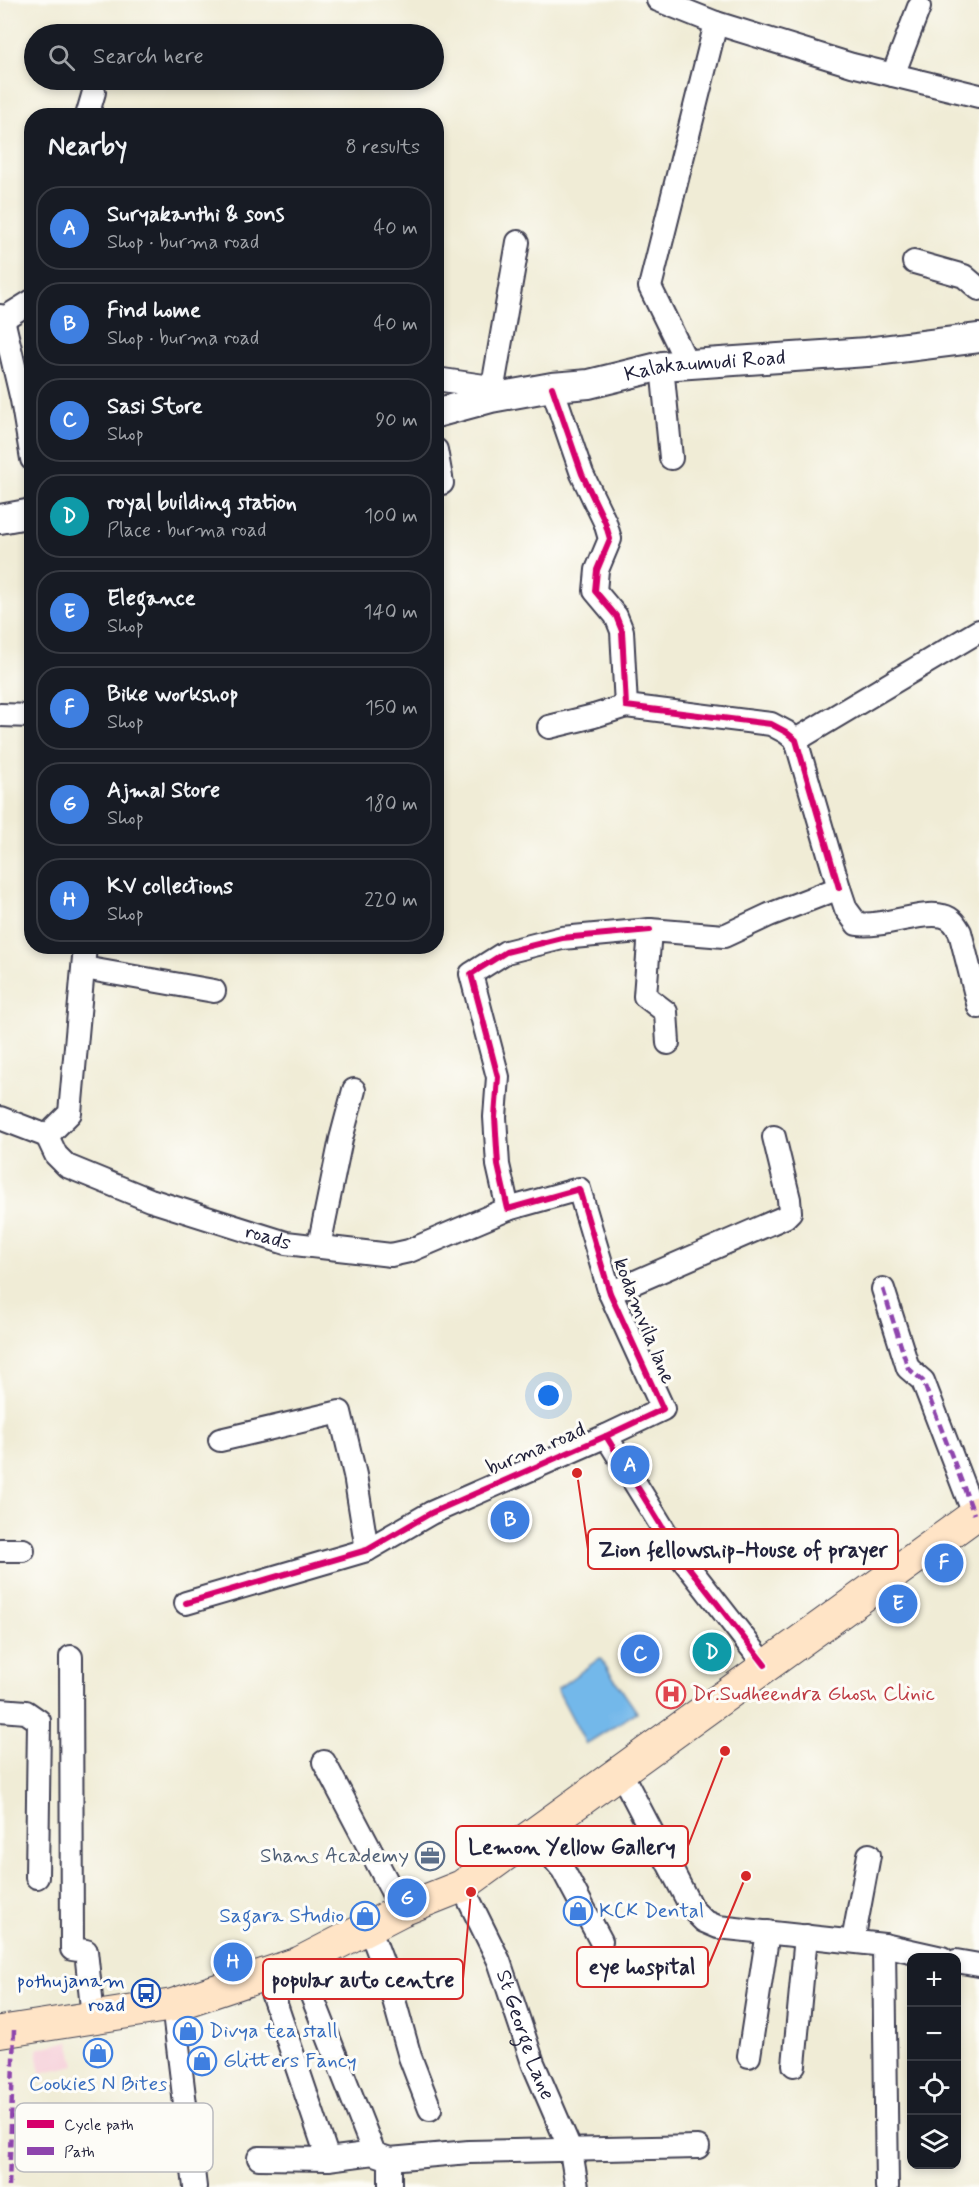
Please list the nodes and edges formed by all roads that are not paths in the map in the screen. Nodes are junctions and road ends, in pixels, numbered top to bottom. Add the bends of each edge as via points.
1 (658, 0) edge
2 (919, 7) dead end
3 (716, 23) junction
4 (893, 75) junction
5 (94, 92) dead end
6 (979, 96) edge
7 (89, 108) edge
8 (518, 242) dead end
9 (914, 262) dead end
10 (979, 289) edge
11 (24, 305) edge
12 (2, 317) edge
13 (979, 338) edge
14 (675, 365) junction
15 (444, 381) edge
16 (552, 387) junction
17 (491, 393) junction
18 (444, 410) edge
19 (24, 412) edge
20 (671, 458) dead end
21 (24, 514) edge
22 (0, 519) edge
23 (979, 631) edge
24 (626, 706) junction
25 (0, 715) edge
26 (24, 716) edge
27 (549, 727) dead end
28 (796, 741) junction
29 (839, 888) junction
30 (650, 930) junction
31 (85, 957) edge
32 (214, 992) dead end
33 (979, 1007) edge
34 (669, 1043) dead end
35 (354, 1090) dead end
36 (0, 1118) edge
37 (47, 1136) junction
38 (774, 1137) dead end
39 (508, 1209) junction
40 (320, 1246) junction
41 (883, 1289) dead end
42 (610, 1293) junction
43 (606, 1436) junction
44 (220, 1440) dead end
45 (976, 1513) edge
46 (0, 1550) edge
47 (23, 1550) dead end
48 (367, 1550) junction
49 (186, 1603) dead end
50 (71, 1657) dead end
51 (765, 1665) junction
52 (0, 1710) edge
53 (324, 1762) dead end
54 (620, 1771) junction
55 (533, 1834) junction
56 (869, 1856) dead end
57 (37, 1877) dead end
58 (462, 1886) junction
59 (402, 1910) junction
60 (369, 1927) junction
61 (768, 1932) junction
62 (806, 1936) junction
63 (601, 1941) dead end
64 (853, 1941) junction
65 (884, 1945) junction
66 (920, 1953) edge
67 (961, 1962) edge
68 (299, 1963) junction
69 (979, 1965) edge
70 (265, 1972) junction
71 (173, 2005) junction
72 (93, 2018) junction
73 (0, 2032) edge
74 (749, 2056) dead end
75 (794, 2065) dead end
76 (185, 2103) edge
77 (430, 2109) dead end
78 (698, 2147) dead end
79 (571, 2151) junction
80 (382, 2156) junction
81 (259, 2158) dead end
82 (328, 2159) junction
83 (193, 2172) edge
84 (195, 2187) edge
85 (390, 2187) edge
86 (577, 2187) edge
87 (887, 2187) edge

1 - 3 street
2 - 4 street
3 - 4 street
3 - 14 street via 650,287
4 - 6 street
5 - 7 street
8 - 17 street
9 - 10 street via 964,276
11 - 12 street
12 - 19 street
13 - 14 street, Kalakaumudi Road via 867,352
14 - 16 street, Kalakaumudi Road via 589,384
14 - 20 street
15 - 17 street
16 - 17 street, Kalakaumudi Road
16 - 24 street via 610,539 597,570 595,591 616,616 622,631
17 - 18 street, Kalakaumudi Road
21 - 22 street
23 - 28 street
24 - 27 street
24 - 28 street via 771,724
25 - 26 street
28 - 29 street
29 - 30 street via 724,936
29 - 33 street via 846,909 857,924 931,915 943,915 954,921
30 - 34 street via 645,996 666,1012
30 - 39 street via 562,938 506,952 471,974 498,1077 498,1165
31 - 32 street
31 - 37 street via 70,1113
35 - 40 street
36 - 37 street
37 - 40 street, roads via 56,1155 67,1166 150,1200 286,1243
38 - 42 street via 789,1199 785,1217
39 - 40 street, roads via 391,1255
39 - 42 street, kodamvila lane via 579,1189
41 - 45 street via 908,1368 924,1381
42 - 43 street, kodamvila lane via 663,1409
43 - 48 street, burma road via 430,1513
43 - 51 street, burma road via 680,1556
44 - 48 street via 340,1412
45 - 51 main road
46 - 47 street
48 - 49 street, burma road
50 - 72 street via 72,1949 86,1951
51 - 54 main road
52 - 57 street via 26,1712 39,1721
53 - 59 street
54 - 55 main road
54 - 61 street via 692,1909 704,1921 718,1927
55 - 58 main road
55 - 63 street via 563,1870
56 - 64 street
58 - 59 main road
58 - 79 street, St George Lane via 499,1961 533,2063
59 - 60 main road
60 - 68 main road
60 - 77 street
61 - 62 street
61 - 74 street
62 - 64 street
62 - 75 street
64 - 65 street
65 - 66 street
65 - 87 street
67 - 69 street
68 - 70 main road
68 - 80 street
70 - 71 main road
70 - 82 street
71 - 72 main road
71 - 76 street
72 - 73 main road
78 - 79 street
79 - 80 street
79 - 86 street, St George Lane
80 - 82 street
80 - 85 street
81 - 82 street
83 - 84 street

